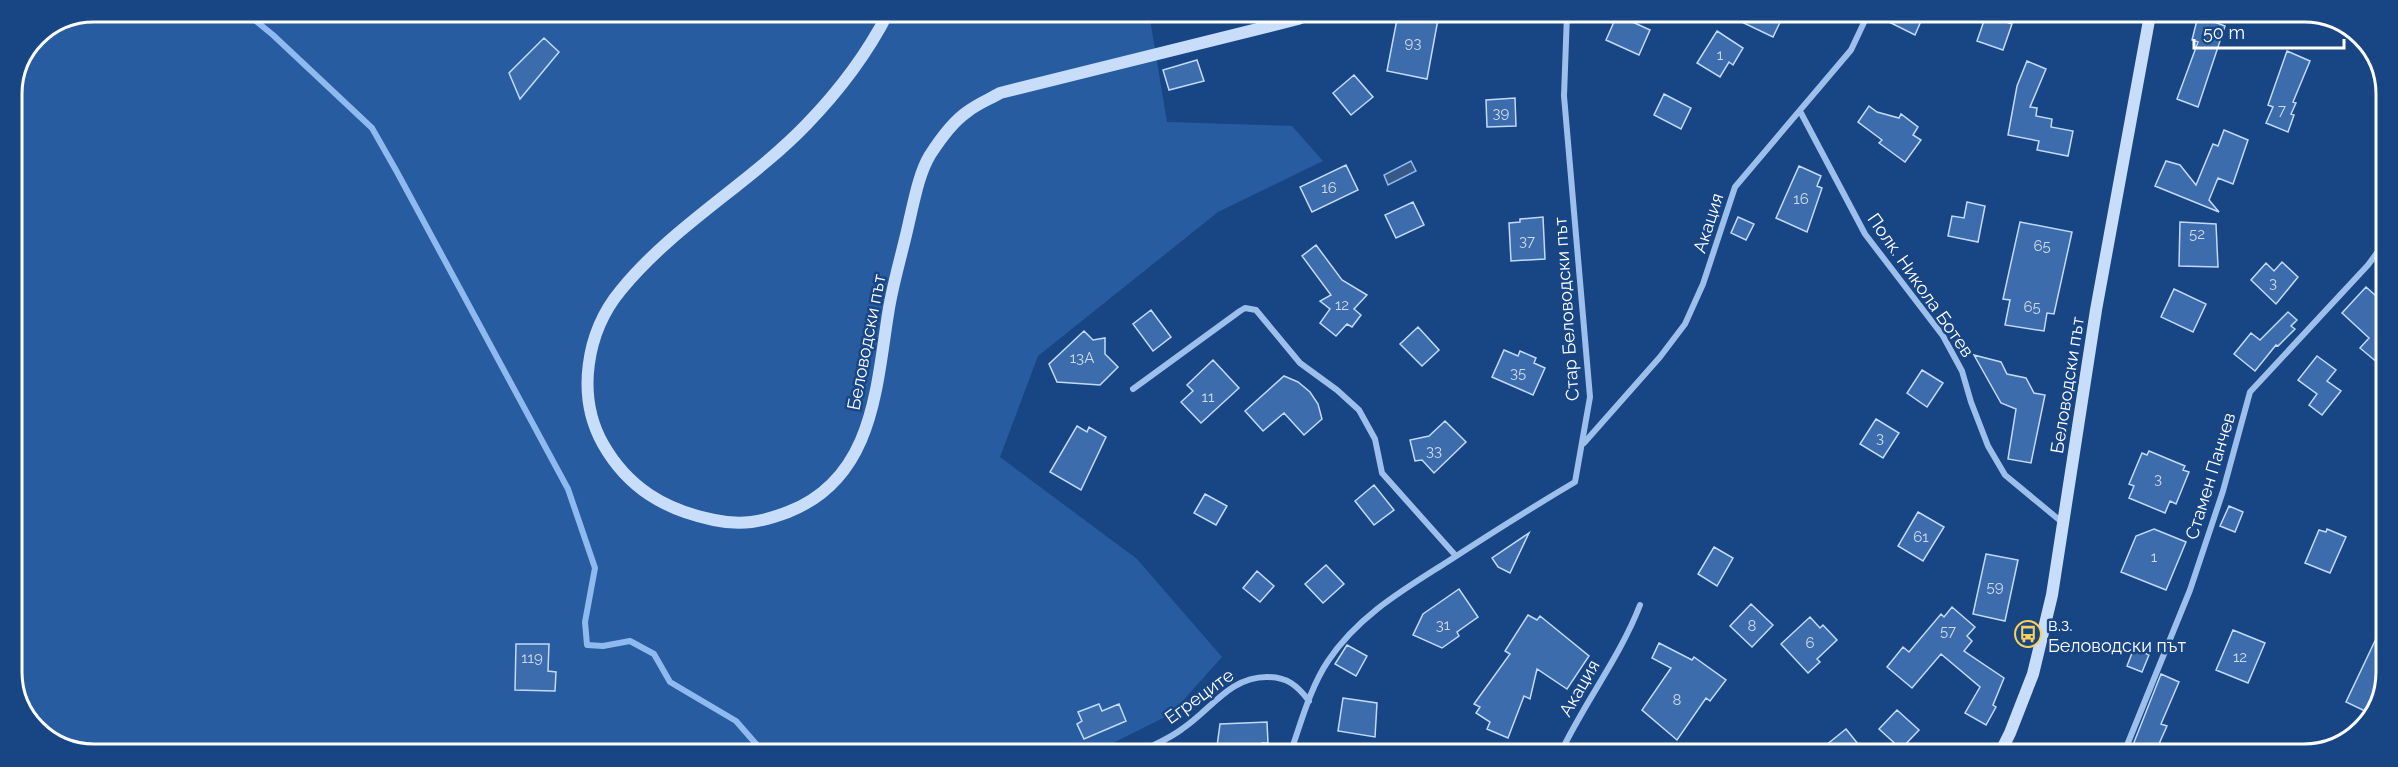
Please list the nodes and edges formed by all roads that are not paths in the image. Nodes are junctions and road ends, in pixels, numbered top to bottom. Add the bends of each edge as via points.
1 (883, 22) edge
2 (1286, 22) edge
3 (1567, 22) edge
4 (1864, 22) edge
5 (2149, 22) edge
6 (1801, 113) junction
7 (2375, 255) edge
8 (1133, 389) dead end
9 (1583, 444) junction
10 (2063, 524) junction
11 (1456, 556) junction
12 (1640, 605) dead end
13 (1308, 700) junction
14 (1154, 744) edge
15 (1293, 744) edge
16 (1565, 744) edge
17 (2004, 744) edge
18 (2127, 744) edge

1 - 2 street, Беловодски път via 870,48 805,126 658,252 619,291 596,333 585,384 593,426 616,466 651,497 689,515 759,523 802,507 834,483 858,450 874,409 890,304 928,157 966,112 1000,93
3 - 9 street, Стар Беловодски път via 1564,96 1590,398
4 - 6 street, Акация via 1851,50
5 - 10 street, Беловодски път via 2096,310
6 - 9 street, Акация via 1735,187 1703,284 1685,324
6 - 10 street, Полк. Никола Ботев via 1865,234 1942,336 1962,371 1988,446 2006,475
7 - 18 street, Стамен Панчев via 2250,392 2190,590
8 - 11 street via 1240,311 1256,310 1299,363 1359,410 1375,439 1382,473
9 - 11 street, Стар Беловодски път via 1575,482
10 - 17 street, Беловодски път via 2052,595 2033,674
11 - 13 street, Стар Беловодски път via 1384,603 1352,630 1327,662
12 - 16 street, Акация via 1631,629
13 - 14 street, Егреците via 1296,684 1278,677 1256,677 1236,684 1183,729
13 - 15 street, Стар Беловодски път

